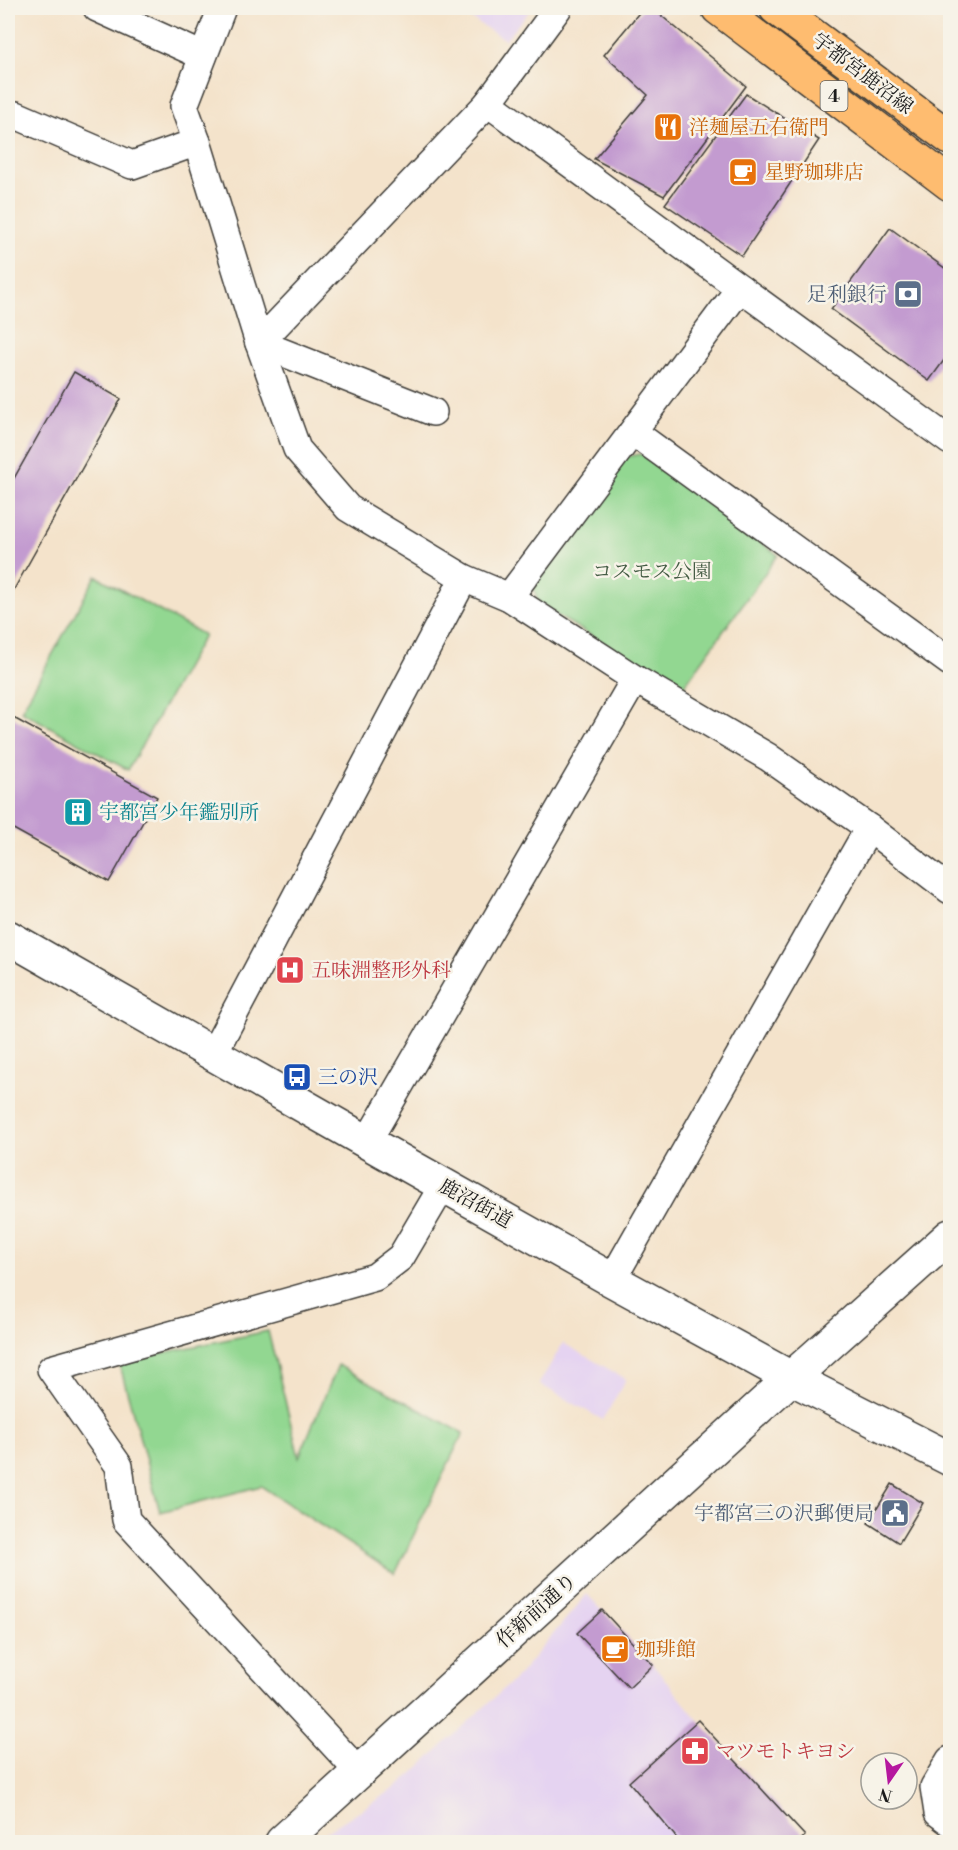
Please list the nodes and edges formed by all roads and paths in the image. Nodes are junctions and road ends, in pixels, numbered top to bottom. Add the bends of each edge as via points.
1 (97, 8) edge
2 (222, 8) edge
3 (558, 8) edge
4 (718, 8) edge
5 (776, 8) edge
6 (203, 56) junction
7 (488, 103) junction
8 (16, 115) dead end
9 (951, 138) edge
10 (197, 142) junction
11 (951, 184) edge
12 (740, 288) junction
13 (259, 342) junction
14 (433, 411) dead end
15 (633, 432) junction
16 (949, 437) edge
17 (464, 578) junction
18 (509, 597) junction
19 (951, 662) edge
20 (635, 679) junction
21 (869, 828) junction
22 (951, 890) edge
23 (8, 937) edge
24 (213, 1054) junction
25 (367, 1142) junction
26 (444, 1185) junction
27 (951, 1236) edge
28 (612, 1280) junction
29 (791, 1378) junction
30 (951, 1459) edge
31 (951, 1760) edge
32 (358, 1771) junction
33 (951, 1822) edge
34 (288, 1840) edge

1 - 6 street
2 - 6 street
3 - 7 street
4 - 11 main road, 宇都宮鹿沼線 / 4
5 - 9 main road, 宇都宮鹿沼線 / 4
6 - 10 street via 184,106
7 - 12 street
7 - 13 street
8 - 10 street via 132,165
10 - 13 street
12 - 15 street
12 - 16 street
13 - 14 street
13 - 17 street via 297,449 348,508
15 - 18 street
15 - 19 street
17 - 18 street
17 - 24 street
18 - 20 street
20 - 21 street via 768,757
20 - 25 street
21 - 22 street
21 - 28 street
23 - 24 street, 鹿沼街道
24 - 25 street, 鹿沼街道
25 - 26 street, 鹿沼街道
26 - 28 street, 鹿沼街道
26 - 32 street via 401,1257 375,1277 51,1369 119,1466 126,1520
27 - 29 street, 作新前通り
28 - 29 street, 鹿沼街道
29 - 30 street, 鹿沼街道
29 - 32 street, 作新前通り
31 - 33 street via 934,1787 938,1813
32 - 34 street, 作新前通り

